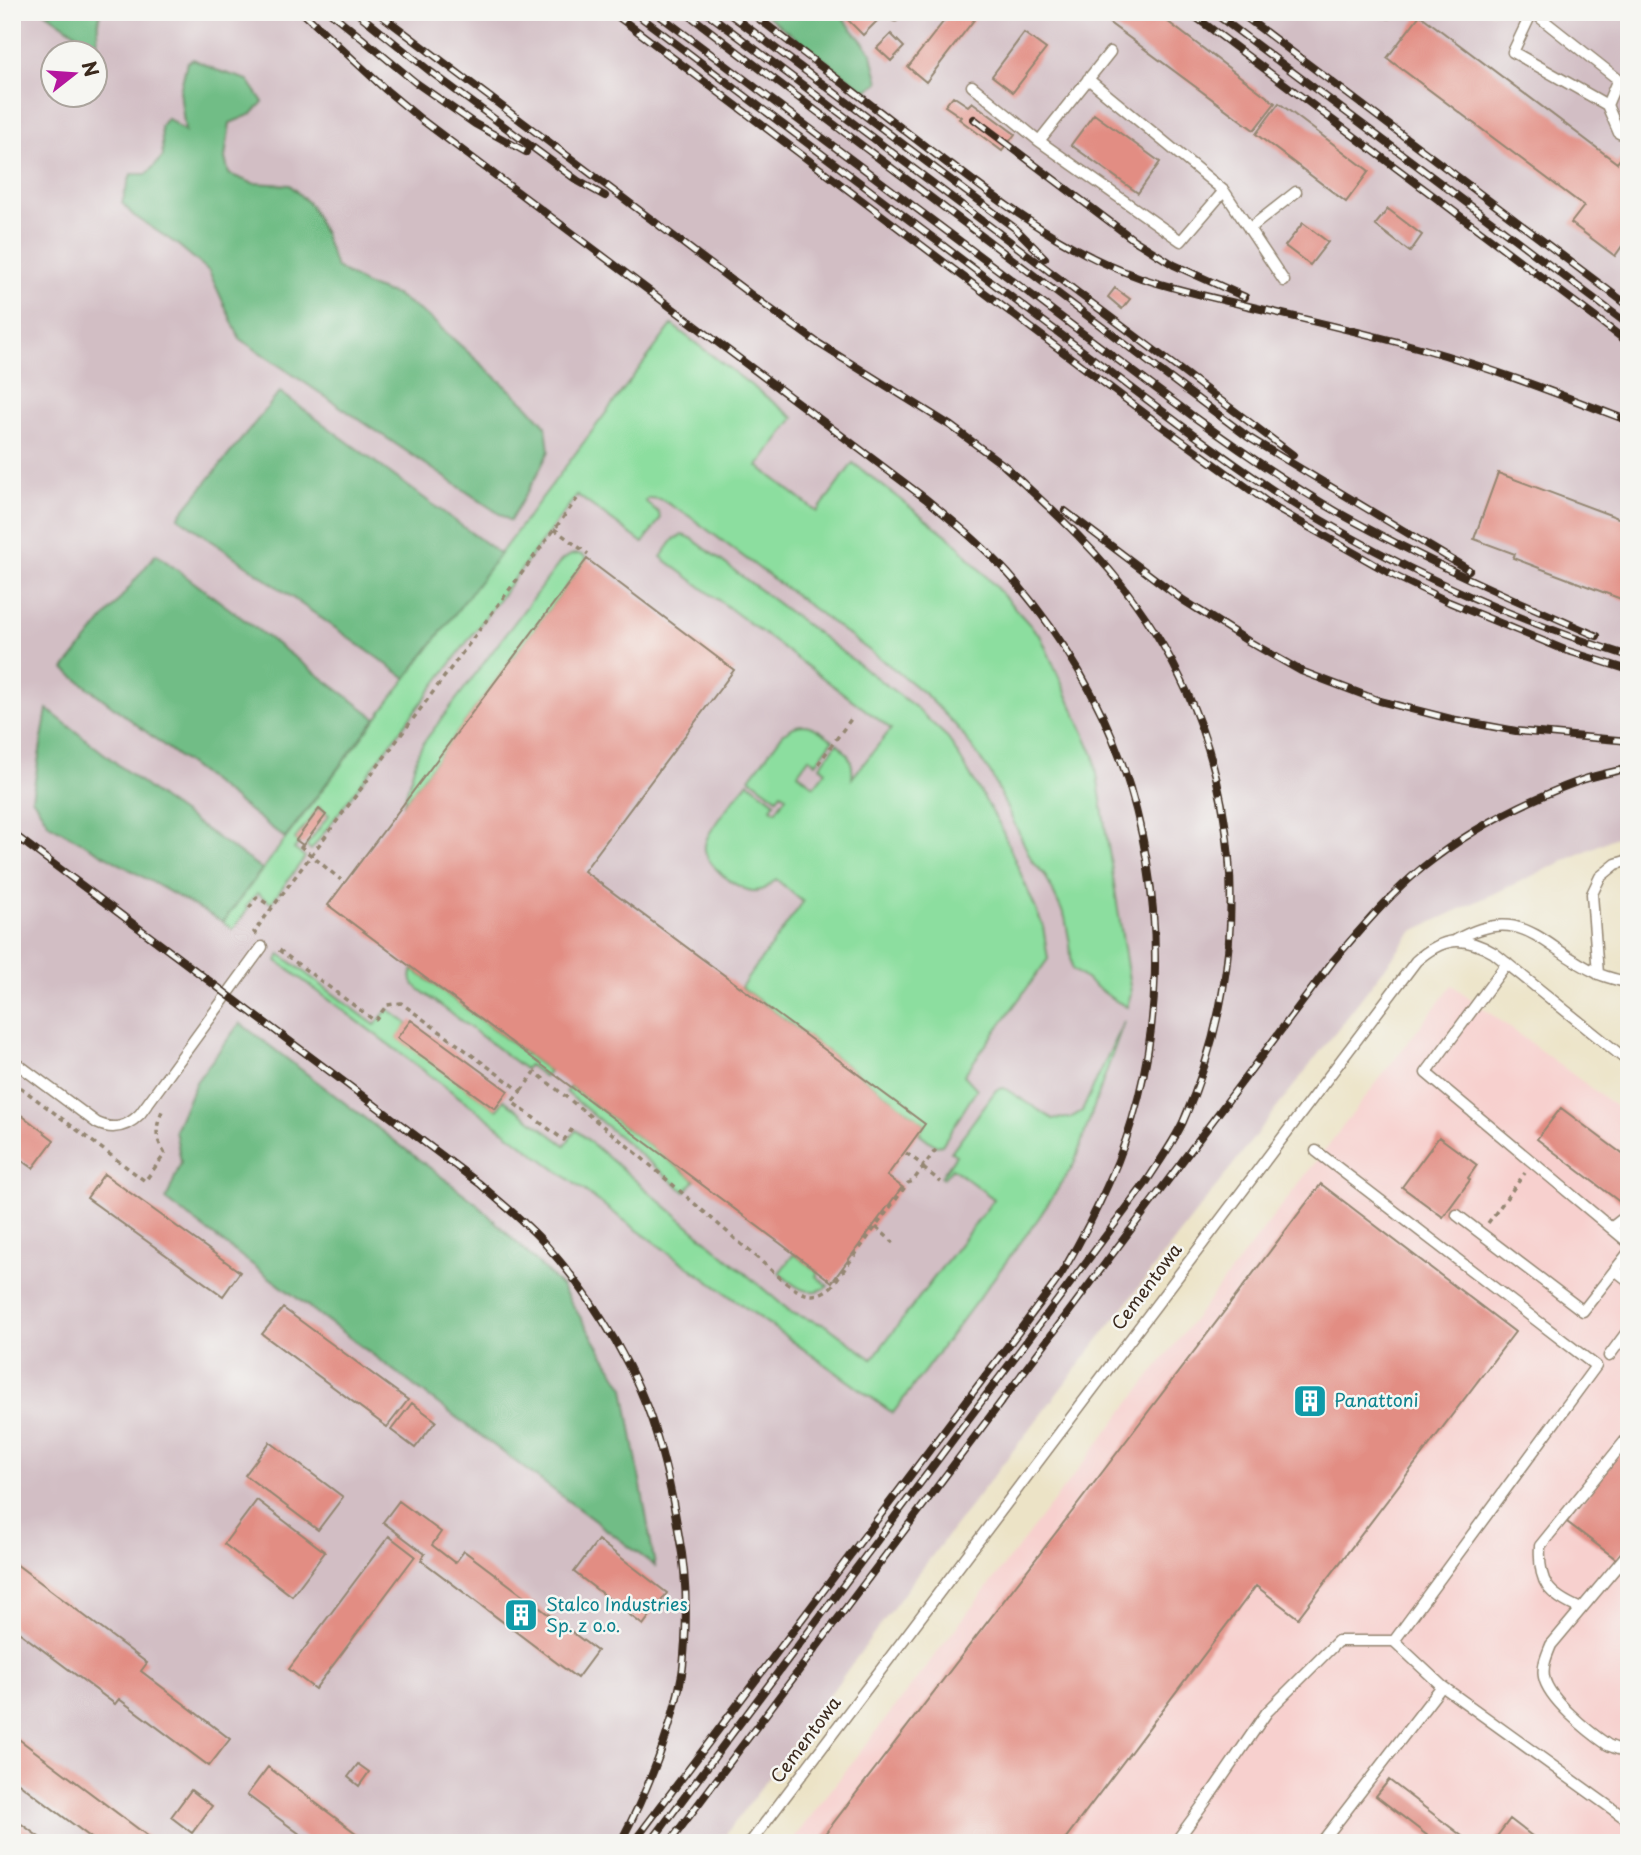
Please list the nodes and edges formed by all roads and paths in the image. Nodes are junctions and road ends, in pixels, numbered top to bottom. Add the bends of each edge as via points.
1 (1533, 12) edge
2 (1110, 52) dead end
3 (1088, 79) junction
4 (1618, 79) junction
5 (972, 86) dead end
6 (1629, 88) edge
7 (1606, 105) junction
8 (1629, 136) edge
9 (1039, 141) junction
10 (1224, 191) junction
11 (1296, 192) dead end
12 (1249, 229) junction
13 (1284, 281) dead end
14 (577, 499) dead end
15 (554, 529) junction
16 (588, 554) dead end
17 (851, 719) dead end
18 (818, 764) dead end
19 (300, 846) dead end
20 (310, 855) junction
21 (1629, 860) edge
22 (341, 880) dead end
23 (249, 908) dead end
24 (272, 908) junction
25 (1455, 940) junction
26 (265, 943) junction
27 (279, 950) junction
28 (275, 956) dead end
29 (1507, 963) junction
30 (1598, 974) junction
31 (1629, 983) edge
32 (12, 1060) edge
33 (1629, 1062) edge
34 (12, 1081) edge
35 (521, 1091) junction
36 (163, 1109) dead end
37 (572, 1129) dead end
38 (937, 1148) dead end
39 (1316, 1151) dead end
40 (906, 1153) dead end
41 (1533, 1163) junction
42 (923, 1167) junction
43 (941, 1182) dead end
44 (1629, 1213) edge
45 (1457, 1215) dead end
46 (876, 1227) junction
47 (1611, 1228) junction
48 (1481, 1233) junction
49 (894, 1243) dead end
50 (1629, 1243) edge
51 (1629, 1252) edge
52 (1615, 1270) junction
53 (1629, 1282) edge
54 (1629, 1329) edge
55 (1609, 1356) dead end
56 (1629, 1436) edge
57 (1629, 1552) edge
58 (1581, 1609) junction
59 (1394, 1641) junction
60 (1442, 1686) junction
61 (1629, 1753) edge
62 (1629, 1821) edge
63 (755, 1841) edge
64 (1175, 1843) edge
65 (1321, 1843) edge

1 - 4 lane
1 - 7 lane via 1513,52
2 - 3 lane
3 - 9 lane
3 - 10 lane
4 - 6 lane
4 - 7 lane
5 - 9 lane
7 - 8 lane via 1619,133
9 - 10 lane via 1181,241
10 - 12 lane
11 - 12 lane
12 - 13 lane
14 - 15 path
15 - 16 path
15 - 20 path
17 - 18 path
19 - 20 path
20 - 22 path
20 - 24 path
21 - 30 lane via 1600,877 1592,894
23 - 24 path via 257,897
24 - 26 path via 254,932
25 - 29 lane via 1473,942
25 - 30 lane, Cementowa via 1490,925 1526,929
25 - 63 lane, Cementowa via 1416,961
26 - 27 path
26 - 32 lane via 127,1125 110,1128 97,1124
27 - 28 path
27 - 35 path via 375,1021 387,1005 401,1003
29 - 33 lane
29 - 41 lane via 1426,1073
30 - 31 lane, Cementowa
34 - 36 path via 145,1181 166,1154 157,1135
35 - 37 path via 512,1102 564,1140
35 - 46 path via 535,1072 800,1293 814,1295 829,1289
38 - 42 path
39 - 59 lane via 1595,1366
40 - 42 path
41 - 47 lane
41 - 48 path
42 - 43 path
42 - 46 path
44 - 47 lane
45 - 48 lane
46 - 49 path
47 - 50 lane
48 - 52 lane via 1583,1311
51 - 52 lane
52 - 53 lane
54 - 55 lane
56 - 58 lane via 1540,1546 1539,1564 1546,1585 1561,1601
57 - 58 lane
58 - 61 lane via 1551,1645 1544,1677 1560,1705 1610,1746
59 - 60 lane
59 - 64 lane via 1338,1641 1267,1712
60 - 62 lane
60 - 65 lane

